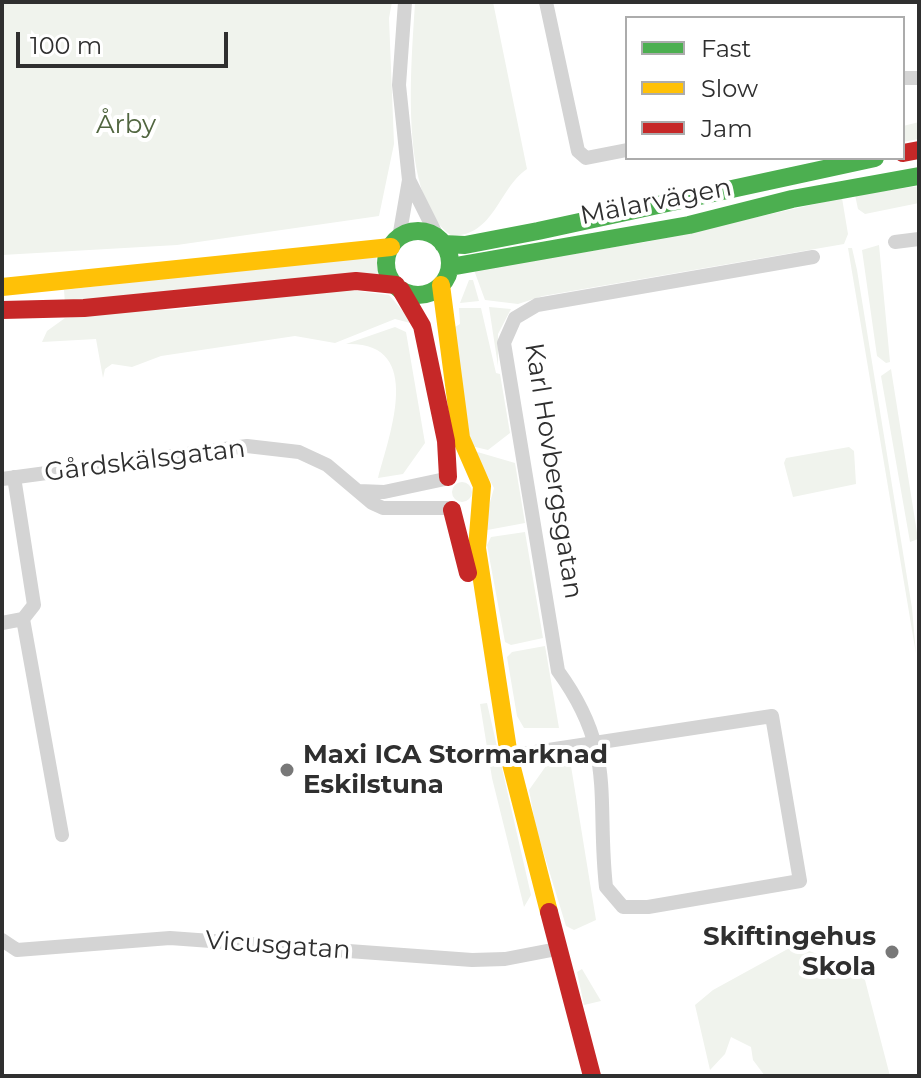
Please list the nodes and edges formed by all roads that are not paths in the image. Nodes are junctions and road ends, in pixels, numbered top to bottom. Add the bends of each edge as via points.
1 (405, 2) edge
2 (546, 2) edge
3 (625, 150) edge
4 (866, 160) edge
5 (919, 176) edge
6 (409, 180) junction
7 (919, 239) edge
8 (441, 242) junction
9 (895, 242) dead end
10 (395, 243) junction
11 (813, 257) dead end
12 (450, 267) junction
13 (441, 285) junction
14 (2, 287) edge
15 (399, 288) junction
16 (2, 310) edge
17 (477, 477) junction
18 (8, 478) edge
19 (446, 478) junction
20 (359, 491) junction
21 (481, 500) junction
22 (450, 509) junction
23 (23, 619) junction
24 (2, 623) edge
25 (596, 745) junction
26 (509, 756) junction
27 (62, 835) dead end
28 (2, 940) edge
29 (557, 949) junction
30 (592, 1076) edge

1 - 6 street via 399,85
2 - 3 street via 578,151 586,158
4 - 8 main road, Mälarvägen via 538,231 465,245
5 - 12 main road, Mälarvägen via 689,225
6 - 8 street
6 - 10 street
7 - 9 street
8 - 10 main road via 422,232
8 - 12 main road
10 - 14 main road
10 - 15 main road via 387,271
11 - 25 street, Karl Hovbergsgatan via 537,305 515,318 508,330 508,371 558,671 579,699
12 - 13 main road
13 - 15 main road via 425,294
13 - 17 main road via 461,438
15 - 16 main road via 356,281 84,308
15 - 19 main road via 422,326 446,441
17 - 19 main road via 459,471
17 - 21 main road
18 - 20 street, Gårdskälsgatan via 247,446 299,452 327,465
18 - 23 street, Gårdskälsgatan via 34,605
19 - 20 street via 384,492
19 - 22 main road via 441,496
20 - 22 street, Gårdskälsgatan via 383,508
21 - 22 main road via 466,512
21 - 26 main road via 477,548
22 - 26 main road via 465,553 495,722
23 - 24 street
23 - 27 street, Gårdskälsgatan
25 - 25 street via 602,772 606,887 623,907 800,881 772,716
25 - 26 street
26 - 29 main road
28 - 29 street, Vicusgatan via 17,950 170,938 472,960
29 - 30 main road

